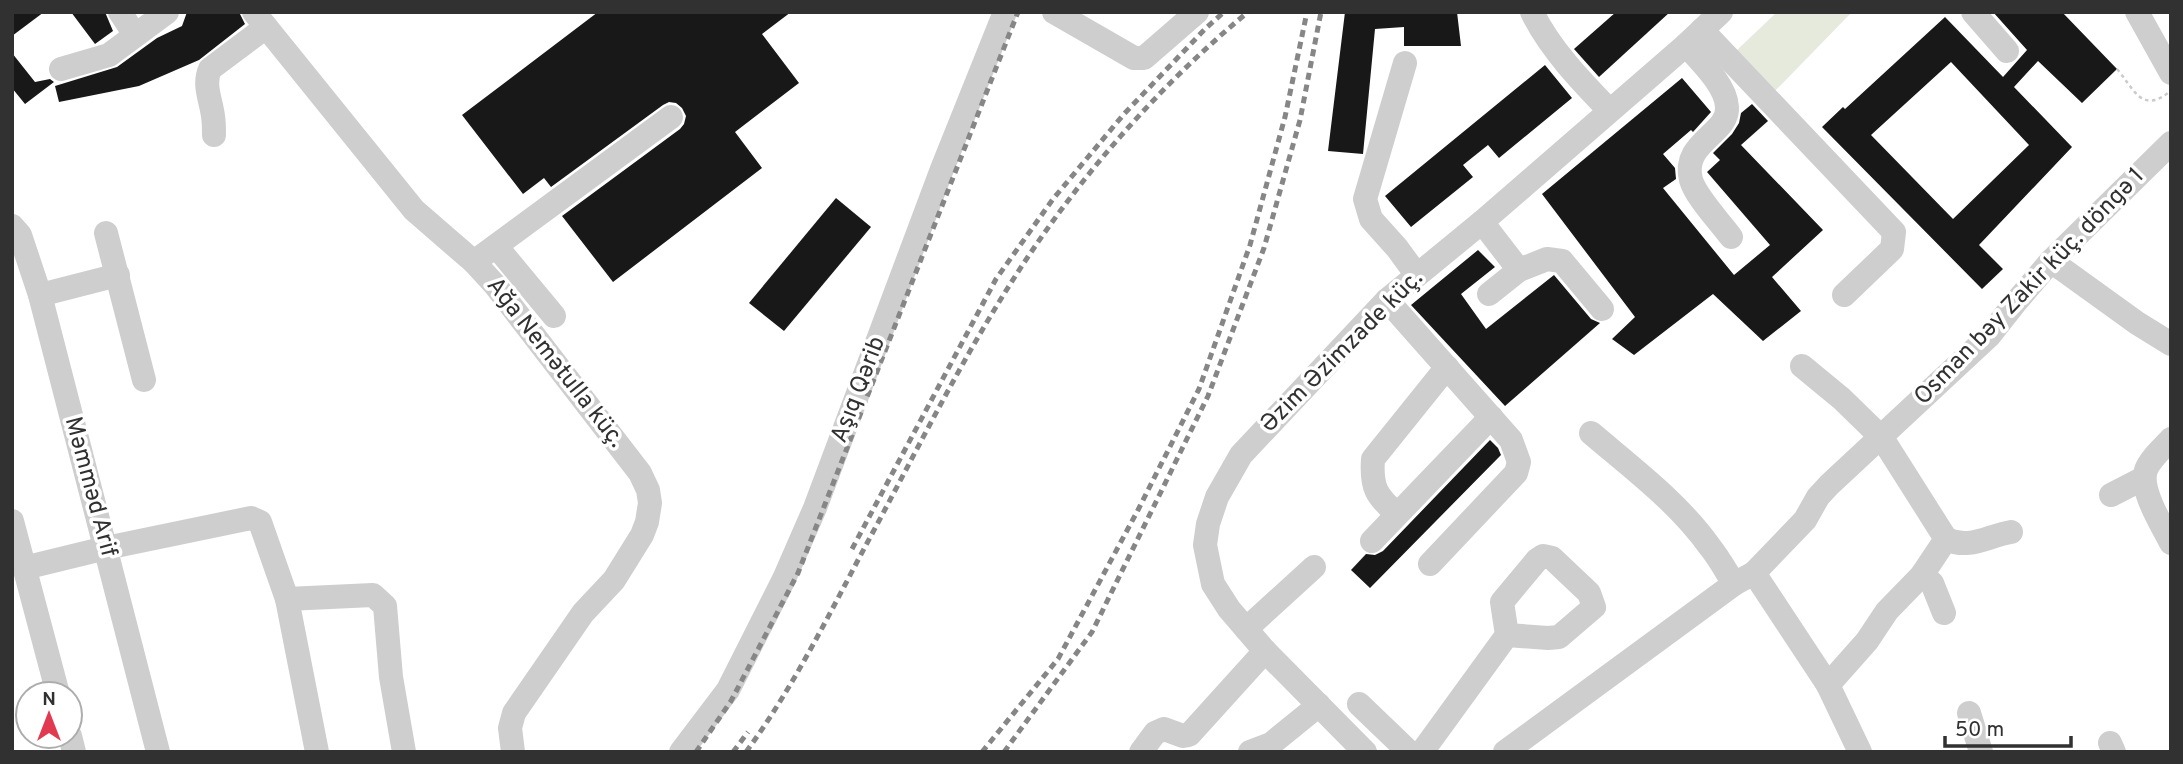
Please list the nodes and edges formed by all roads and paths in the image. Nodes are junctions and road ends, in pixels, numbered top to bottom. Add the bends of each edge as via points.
1 (120, 12) edge
2 (167, 12) edge
3 (1005, 12) edge
4 (1054, 12) edge
5 (1196, 12) edge
6 (1532, 12) edge
7 (1721, 12) edge
8 (1973, 12) edge
9 (2137, 12) edge
10 (260, 20) edge
11 (135, 35) junction
12 (1694, 37) junction
13 (2007, 51) dead end
14 (1405, 63) dead end
15 (61, 69) dead end
16 (2117, 69) dead end
17 (2171, 73) edge
18 (2171, 90) edge
19 (1609, 110) junction
20 (671, 117) dead end
21 (214, 135) dead end
22 (2171, 143) edge
23 (1482, 222) junction
24 (12, 226) edge
25 (106, 233) dead end
26 (1731, 237) dead end
27 (495, 246) junction
28 (2051, 261) junction
29 (474, 262) junction
30 (1519, 270) junction
31 (1416, 274) junction
32 (118, 275) junction
33 (1489, 294) dead end
34 (40, 295) junction
35 (1844, 295) dead end
36 (1387, 300) junction
37 (1602, 309) dead end
38 (554, 316) dead end
39 (2171, 344) edge
40 (1802, 366) dead end
41 (1447, 367) junction
42 (144, 380) dead end
43 (1491, 417) junction
44 (1591, 433) dead end
45 (1882, 438) junction
46 (2171, 439) edge
47 (2144, 478) junction
48 (2111, 495) dead end
49 (1397, 514) junction
50 (12, 521) edge
51 (2011, 532) dead end
52 (1946, 539) junction
53 (1372, 541) dead end
54 (2171, 543) edge
55 (106, 548) junction
56 (1430, 564) dead end
57 (1314, 567) dead end
58 (24, 568) junction
59 (1922, 575) junction
60 (1744, 579) junction
61 (287, 599) junction
62 (1944, 613) dead end
63 (1246, 629) junction
64 (1507, 635) dead end
65 (1265, 651) junction
66 (54, 680) edge
67 (1828, 685) junction
68 (1359, 704) dead end
69 (1319, 705) junction
70 (1969, 713) dead end
71 (158, 752) edge
72 (317, 752) edge
73 (404, 752) edge
74 (513, 752) edge
75 (681, 752) edge
76 (1141, 752) edge
77 (1250, 752) edge
78 (1365, 752) edge
79 (1409, 752) edge
80 (1422, 752) edge
81 (1505, 752) edge
82 (1860, 752) edge
83 (1981, 752) edge

1 - 11 street
2 - 11 street
3 - 75 street, Aşıq Qərib via 784,579 728,690
4 - 5 street via 1134,58 1144,58
6 - 19 street
7 - 12 street, Əzim Əzimzade küç.
8 - 13 street
9 - 17 street
10 - 21 street via 207,75
10 - 29 street, Ağa Nemətulla küç. via 414,209
11 - 15 street via 109,55
12 - 19 street, Əzim Əzimzade küç.
12 - 26 street via 1728,110 1693,154 1689,167 1692,182
12 - 35 street via 1894,232 1892,249
14 - 31 street via 1365,199 1371,219
16 - 18 path via 2143,100 2158,100
19 - 23 street, Əzim Əzimzade küç.
20 - 27 street
22 - 28 street, Osman bəy Zakir küç. döngə 1
23 - 30 street
23 - 31 street, Əzim Əzimzade küç.
24 - 34 street, Məmməd Arif via 20,235
25 - 32 street
27 - 29 street
27 - 38 street
28 - 39 street
28 - 45 street, Osman bəy Zakir küç. döngə 1 via 1989,336
29 - 74 street, Ağa Nemətulla küç. via 640,473 650,503 642,535 614,580 583,612 514,713 510,728
30 - 33 street
30 - 37 street via 1547,259 1562,261
31 - 36 street, Əzim Əzimzade küç.
32 - 34 street
32 - 42 street
34 - 55 street, Məmməd Arif
36 - 41 street
36 - 63 street, Əzim Əzimzade küç. via 1241,455 1217,497 1205,545 1208,564 1213,584
40 - 45 street
41 - 43 street
41 - 49 street via 1373,459 1376,491
43 - 49 street
43 - 56 street via 1514,445 1519,462 1516,473
44 - 60 street via 1665,497
45 - 52 street
45 - 60 street, Osman bəy Zakir küç. döngə 1 via 1829,485 1805,520
46 - 47 street
47 - 48 street
47 - 54 street
49 - 53 street
50 - 58 street
51 - 52 street via 1969,544
52 - 59 street
55 - 58 street
55 - 61 street via 251,518 260,522
55 - 71 street, Məmməd Arif
57 - 63 street
58 - 66 street
59 - 62 street via 1932,583
59 - 67 street
60 - 67 street
60 - 81 street, Osman bəy Zakir küç. döngə 1
61 - 72 street
61 - 73 street via 373,595 385,606
63 - 65 street, Əzim Əzimzade küç.
64 - 80 street
65 - 69 street, Əzim Əzimzade küç.
65 - 76 street via 1189,735 1164,729 1155,733
67 - 82 street
68 - 79 street
69 - 77 street via 1271,744
69 - 78 street, Əzim Əzimzade küç.
70 - 83 street

